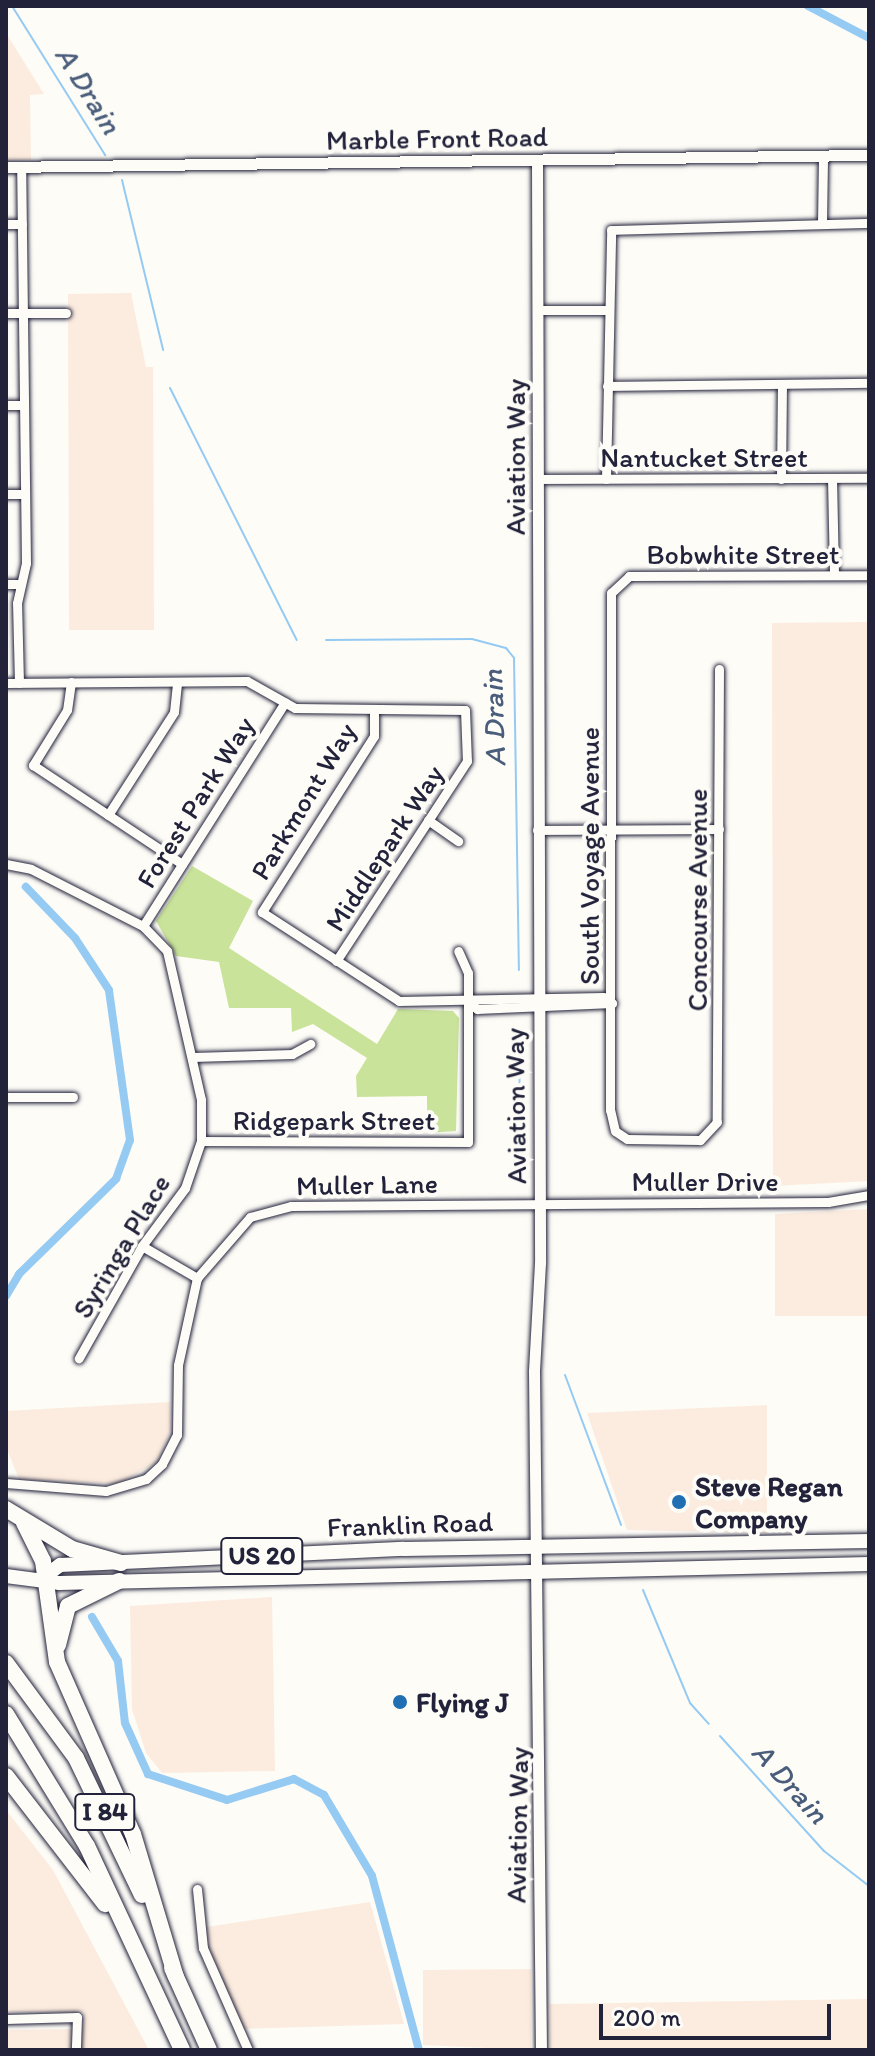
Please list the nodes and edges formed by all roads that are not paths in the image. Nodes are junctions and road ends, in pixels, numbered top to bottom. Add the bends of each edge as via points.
1 (869, 155) edge
2 (823, 156) junction
3 (537, 160) junction
4 (6, 167) edge
5 (21, 167) junction
6 (822, 223) junction
7 (869, 223) edge
8 (6, 224) edge
9 (22, 224) junction
10 (539, 310) junction
11 (606, 310) junction
12 (6, 313) edge
13 (23, 313) junction
14 (66, 313) dead end
15 (869, 383) edge
16 (782, 384) junction
17 (607, 386) junction
18 (6, 405) edge
19 (24, 405) junction
20 (832, 478) junction
21 (869, 478) edge
22 (539, 479) junction
23 (606, 479) junction
24 (781, 479) junction
25 (6, 494) edge
26 (25, 494) junction
27 (834, 575) junction
28 (869, 575) edge
29 (617, 581) joint
30 (6, 584) edge
31 (21, 584) junction
32 (719, 669) dead end
33 (71, 682) junction
34 (177, 682) junction
35 (6, 683) edge
36 (19, 683) junction
37 (285, 702) junction
38 (374, 709) junction
39 (108, 815) junction
40 (428, 820) junction
41 (719, 829) junction
42 (537, 830) junction
43 (610, 830) junction
44 (458, 841) dead end
45 (11, 864) edge
46 (182, 864) junction
47 (143, 926) junction
48 (458, 951) dead end
49 (336, 961) junction
50 (469, 1002) junction
51 (538, 1002) junction
52 (612, 1003) junction
53 (310, 1044) dead end
54 (193, 1057) junction
55 (6, 1097) edge
56 (73, 1097) dead end
57 (615, 1131) joint
58 (201, 1141) junction
59 (869, 1195) edge
60 (540, 1204) junction
61 (142, 1246) junction
62 (197, 1278) junction
63 (79, 1358) dead end
64 (6, 1483) edge
65 (6, 1509) edge
66 (24, 1523) junction
67 (869, 1541) edge
68 (540, 1546) junction
69 (379, 1550) junction
70 (869, 1557) edge
71 (121, 1563) junction
72 (869, 1564) edge
73 (786, 1566) junction
74 (541, 1569) junction
75 (6, 1576) edge
76 (45, 1576) junction
77 (267, 1577) junction
78 (119, 1581) junction
79 (57, 1662) junction
80 (6, 1663) edge
81 (6, 1714) edge
82 (6, 1776) edge
83 (197, 1889) dead end
84 (176, 1977) junction
85 (154, 1988) junction
86 (6, 2019) edge
87 (76, 2050) edge
88 (182, 2050) edge
89 (209, 2050) edge
90 (248, 2050) edge
91 (541, 2050) edge

1 - 2 street, Marble Front Road
2 - 3 street, Marble Front Road
2 - 6 street
3 - 5 street, Marble Front Road
3 - 10 street, Aviation Way
4 - 5 street, Marble Front Road
5 - 9 street
6 - 7 street
6 - 11 street via 611,230
8 - 9 street
9 - 13 street
10 - 11 street
10 - 22 street, Aviation Way
11 - 17 street
12 - 13 street
13 - 14 street
13 - 19 street
15 - 16 street
16 - 17 street
16 - 24 street
17 - 23 street
18 - 19 street
19 - 26 street
20 - 21 street, Nantucket Street
20 - 24 street, Nantucket Street
20 - 27 street
22 - 23 street, Nantucket Street
22 - 42 street, Aviation Way
23 - 24 street, Nantucket Street
25 - 26 street
26 - 31 street
27 - 28 street, Bobwhite Street
27 - 29 street, Bobwhite Street
29 - 43 street, South Voyage Avenue
30 - 31 street
31 - 36 street
32 - 41 street, Concourse Avenue
33 - 34 street
33 - 36 street
33 - 39 street via 67,710 33,765
34 - 37 street via 247,681
34 - 39 street via 174,712
35 - 36 street
37 - 38 street
37 - 46 street, Forest Park Way
38 - 40 street, Middlepark Way via 465,710 467,761
38 - 49 street, Parkmont Way via 374,736 262,912
39 - 46 street
40 - 44 street
40 - 49 street, Middlepark Way
41 - 43 street
41 - 57 street, Concourse Avenue via 715,1131 700,1140 627,1139
42 - 43 street
42 - 51 street, Aviation Way
43 - 52 street, South Voyage Avenue
45 - 47 street, Syringa Place
46 - 47 street, Forest Park Way
47 - 54 street, Syringa Place via 167,951
48 - 50 street
49 - 50 street via 399,1001
50 - 51 street
50 - 58 street, Ridgepark Street via 468,1142
51 - 52 street
51 - 60 street, Aviation Way
52 - 57 street, South Voyage Avenue
53 - 54 street via 292,1054
54 - 58 street, Syringa Place
55 - 56 street
58 - 61 street, Syringa Place via 185,1188
59 - 60 street, Muller Drive via 828,1202
60 - 62 street, Muller Lane via 291,1206 250,1217
60 - 68 street, Aviation Way via 534,1372
61 - 62 street
61 - 63 street, Syringa Place
62 - 64 street, Muller Lane via 178,1365 177,1435 162,1464 146,1479 106,1491
65 - 66 highway, US 20
66 - 71 highway, US 20 via 72,1549
66 - 76 highway
67 - 68 main road, US 20
68 - 69 main road, Franklin Road / US 20
68 - 74 street, Aviation Way
69 - 71 main road, Franklin Road / US 20
69 - 77 main road via 271,1564
70 - 73 main road
71 - 76 main road, Franklin Road / US 20 via 60,1565
72 - 73 main road, US 20
73 - 74 main road, US 20
74 - 77 main road, Franklin Road / US 20
74 - 91 street, Aviation Way
75 - 76 main road, Franklin Road / US 20
76 - 78 main road, Franklin Road / US 20 via 59,1583
76 - 79 highway
77 - 78 main road, Franklin Road / US 20
78 - 79 highway via 68,1606
79 - 84 highway via 133,1834
80 - 84 highway, I 84 via 76,1758
81 - 85 highway, I 84 via 87,1846
82 - 85 highway via 71,1851
83 - 90 street via 203,1948
84 - 89 highway, I 84
85 - 88 highway, I 84
86 - 87 street via 77,2017

